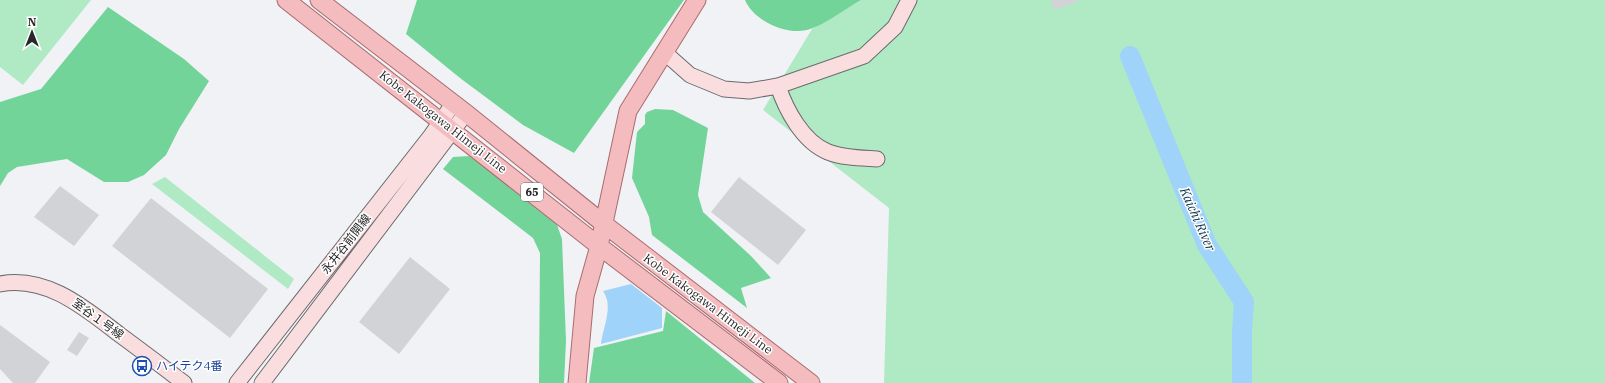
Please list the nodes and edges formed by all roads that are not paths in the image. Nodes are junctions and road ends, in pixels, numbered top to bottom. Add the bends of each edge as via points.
1 (286, 0) edge
2 (319, 0) edge
3 (697, 0) edge
4 (909, 0) edge
5 (664, 52) junction
6 (778, 86) junction
7 (460, 108) junction
8 (447, 125) junction
9 (877, 159) dead end
10 (604, 224) junction
11 (599, 246) junction
12 (0, 284) edge
13 (184, 383) edge
14 (237, 383) edge
15 (262, 383) edge
16 (577, 383) edge
17 (778, 383) edge
18 (811, 383) edge

1 - 8 main road, Kobe Kakogawa Himeji Line / 65
2 - 7 main road, Kobe Kakogawa Himeji Line / 65
3 - 5 main road
4 - 6 street via 895,27 864,56
5 - 6 street via 690,75 724,89 749,91
5 - 10 main road via 628,111
6 - 9 street via 794,120 809,138 827,151 853,158
7 - 8 street, 永井谷前開線
7 - 10 main road, Kobe Kakogawa Himeji Line / 65
8 - 11 main road, Kobe Kakogawa Himeji Line / 65
8 - 14 street, 永井谷前開線 via 430,137
8 - 15 street, 永井谷前開線
10 - 11 main road
10 - 18 main road, Kobe Kakogawa Himeji Line / 65
11 - 16 main road via 585,296
11 - 17 main road, Kobe Kakogawa Himeji Line / 65
12 - 13 street, 室谷１号線 via 7,282 40,286 75,301

